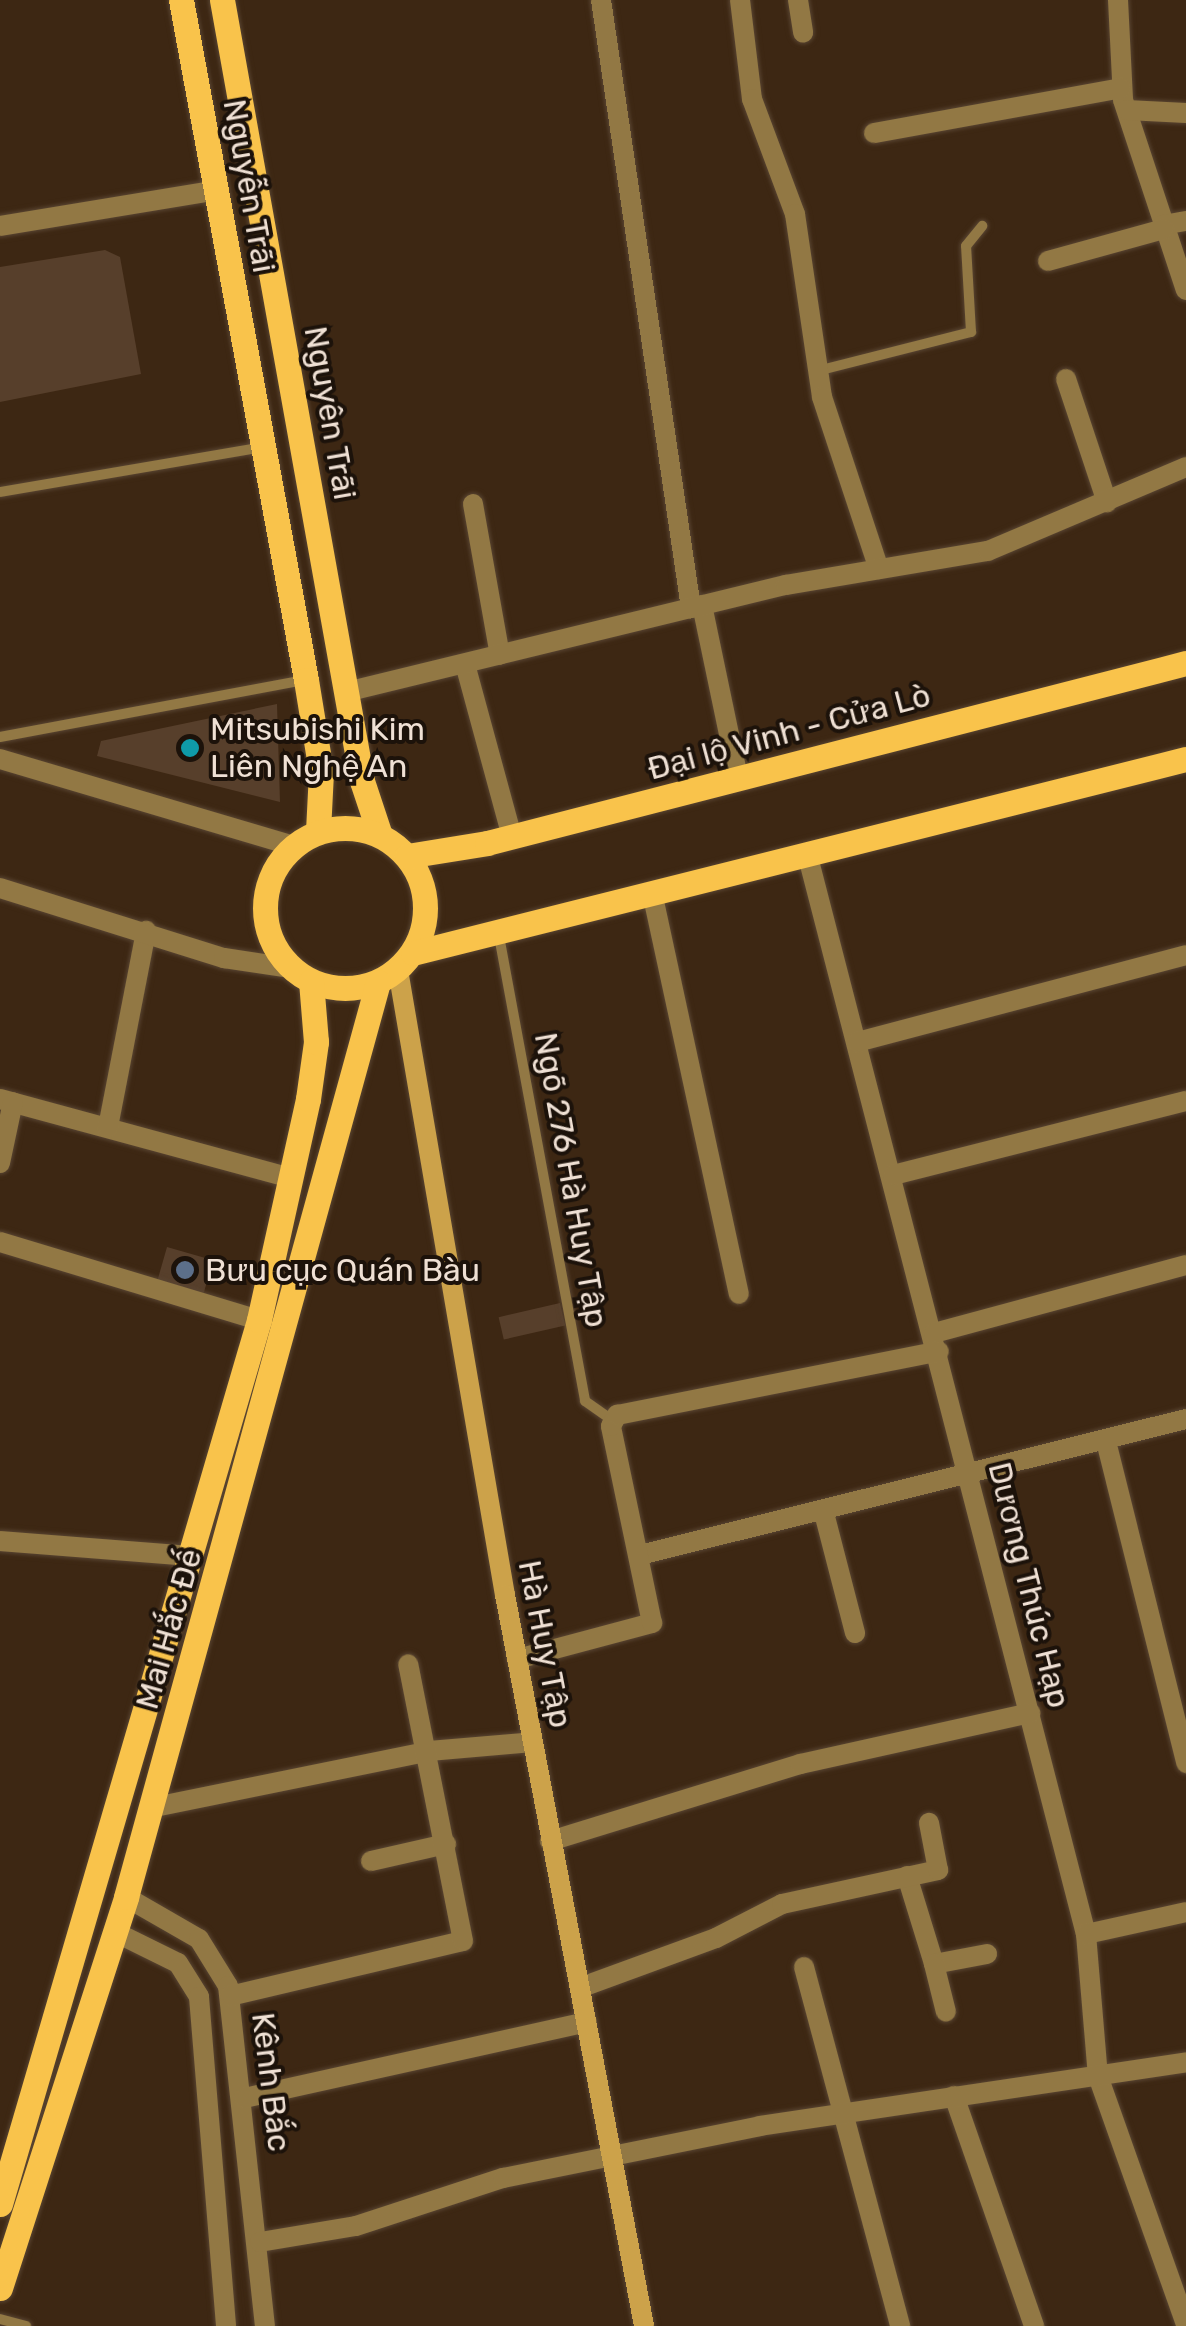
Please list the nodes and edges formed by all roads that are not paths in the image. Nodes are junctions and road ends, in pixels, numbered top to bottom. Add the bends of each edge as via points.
1 (180, 0) edge
2 (222, 0) edge
3 (600, 0) edge
4 (740, 0) edge
5 (798, 0) edge
6 (1118, 0) edge
7 (804, 32) dead end
8 (1121, 88) junction
9 (1127, 110) junction
10 (1186, 113) edge
11 (874, 133) dead end
12 (256, 183) junction
13 (218, 190) junction
14 (1186, 221) edge
15 (0, 226) edge
16 (982, 226) dead end
17 (1164, 227) junction
18 (1048, 261) dead end
19 (1186, 290) edge
20 (816, 371) junction
21 (1066, 380) dead end
22 (262, 446) junction
23 (1186, 467) edge
24 (0, 492) edge
25 (1106, 502) junction
26 (473, 504) dead end
27 (879, 569) junction
28 (696, 606) junction
29 (500, 655) junction
30 (1186, 663) edge
31 (465, 664) junction
32 (306, 680) junction
33 (346, 692) junction
34 (0, 737) edge
35 (0, 759) edge
36 (1186, 759) edge
37 (738, 778) junction
38 (318, 832) junction
39 (380, 835) junction
40 (512, 837) junction
41 (293, 846) junction
42 (406, 856) junction
43 (808, 857) junction
44 (0, 888) edge
45 (654, 897) junction
46 (146, 932) junction
47 (499, 936) junction
48 (1186, 955) edge
49 (396, 968) junction
50 (301, 975) junction
51 (857, 1042) junction
52 (7, 1101) edge
53 (1186, 1102) edge
54 (108, 1127) junction
55 (0, 1163) edge
56 (893, 1175) junction
57 (291, 1178) junction
58 (0, 1242) edge
59 (1186, 1265) edge
60 (739, 1294) dead end
61 (258, 1320) junction
62 (936, 1342) junction
63 (1186, 1419) edge
64 (612, 1420) junction
65 (1106, 1440) junction
66 (971, 1476) junction
67 (824, 1513) junction
68 (0, 1541) edge
69 (640, 1555) junction
70 (190, 1556) junction
71 (855, 1633) dead end
72 (517, 1659) junction
73 (408, 1664) dead end
74 (1030, 1712) junction
75 (532, 1742) junction
76 (429, 1751) junction
77 (1186, 1763) edge
78 (150, 1808) junction
79 (929, 1823) dead end
80 (550, 1841) junction
81 (446, 1844) junction
82 (371, 1861) dead end
83 (906, 1876) junction
84 (126, 1896) junction
85 (1186, 1912) edge
86 (115, 1932) junction
87 (1086, 1934) junction
88 (987, 1954) dead end
89 (214, 1957) junction
90 (934, 1964) junction
91 (804, 1968) dead end
92 (188, 1973) junction
93 (582, 1988) junction
94 (230, 1996) junction
95 (946, 2012) dead end
96 (587, 2022) junction
97 (1186, 2062) edge
98 (1098, 2076) junction
99 (954, 2096) junction
100 (244, 2098) junction
101 (844, 2111) junction
102 (612, 2156) junction
103 (0, 2204) edge
104 (260, 2242) junction
105 (0, 2288) edge
106 (0, 2319) edge
107 (1186, 2325) edge
108 (26, 2326) edge
109 (226, 2326) edge
110 (266, 2326) edge
111 (644, 2326) edge
112 (900, 2326) edge
113 (1034, 2326) edge

1 - 13 main road, Nguyễn Trãi
2 - 12 main road, Nguyên Trãi
3 - 28 street
4 - 20 street via 752,99 795,214
5 - 7 street
6 - 8 street
8 - 9 street
8 - 11 street
9 - 10 street
9 - 17 street
12 - 13 main road
12 - 33 main road, Nguyên Trãi
13 - 15 street
13 - 22 main road, Nguyễn Trãi
14 - 17 street
16 - 20 lane via 966,246 971,332
17 - 18 street
17 - 19 street
20 - 27 street
21 - 25 street
22 - 24 lane
22 - 32 main road, Nguyễn Trãi
23 - 25 street
25 - 27 street via 988,551
26 - 29 street
27 - 28 street
28 - 29 street
28 - 37 street
29 - 31 street
30 - 37 main road, Đại lộ Vinh - Cửa Lò
31 - 33 street
31 - 40 street
32 - 34 lane
32 - 38 main road via 321,772
33 - 39 main road, Nguyên Trãi
35 - 41 street
36 - 43 main road
37 - 40 main road, Đại lộ Vinh - Cửa Lò
38 - 39 main road
38 - 41 main road
39 - 42 main road
40 - 42 main road, Đại lộ Vinh - Cửa Lò
41 - 50 main road via 278,863 264,907 276,950
42 - 49 main road via 426,910
43 - 45 main road
43 - 51 street, Dương Thúc Hạp
44 - 46 street
45 - 47 main road
45 - 60 street
46 - 50 street
46 - 54 street
47 - 49 main road
47 - 64 lane, Ngõ 276 Hà Huy Tập via 585,1401
48 - 51 street
49 - 50 main road via 356,988
49 - 72 main road, Hà Huy Tập
49 - 78 main road, Mai Hắc Đế
50 - 57 main road, Mai Hắc Đế via 316,1042
51 - 56 street, Dương Thúc Hạp
52 - 54 street
52 - 55 street
53 - 56 street
54 - 57 street
56 - 62 street, Dương Thúc Hạp
57 - 61 main road, Mai Hắc Đế
58 - 61 street
59 - 62 street
61 - 70 main road, Mai Hắc Đế
62 - 64 street
62 - 66 street, Dương Thúc Hạp
63 - 65 street
64 - 69 street
65 - 66 street
65 - 77 street
66 - 67 street
66 - 74 street, Dương Thúc Hạp
67 - 69 street
67 - 71 street
68 - 70 street
69 - 72 street via 654,1615 647,1630
70 - 103 main road, Mai Hắc Đế
72 - 75 main road, Hà Huy Tập
73 - 76 street
74 - 80 street via 800,1764
74 - 87 street, Dương Thúc Hạp
75 - 76 street
75 - 80 main road, Hà Huy Tập
76 - 78 street
76 - 81 street
78 - 84 main road, Mai Hắc Đế
79 - 83 street via 938,1870
80 - 93 main road, Hà Huy Tập
81 - 82 street
81 - 94 street via 459,1944
83 - 90 street
83 - 93 street via 782,1904 716,1938
84 - 86 main road, Mai Hắc Đế
84 - 89 street, Kênh Bắc via 183,1928
85 - 87 street
86 - 92 street
86 - 105 main road, Mai Hắc Đế
87 - 98 street, Dương Thúc Hạp
88 - 90 street
89 - 92 street
89 - 94 street, Kênh Bắc
90 - 95 street
91 - 101 street
92 - 109 street, Kênh Bắc via 205,2049
93 - 96 main road, Hà Huy Tập
94 - 100 street, Kênh Bắc
96 - 100 street
96 - 102 main road, Hà Huy Tập
97 - 98 street
98 - 99 street
98 - 107 street, Dương Thúc Hạp
99 - 101 street
99 - 113 street
100 - 104 street, Kênh Bắc
101 - 102 street
101 - 112 street
102 - 104 street via 503,2178 356,2226
102 - 111 main road, Hà Huy Tập
104 - 110 street, Kênh Bắc
106 - 108 lane

